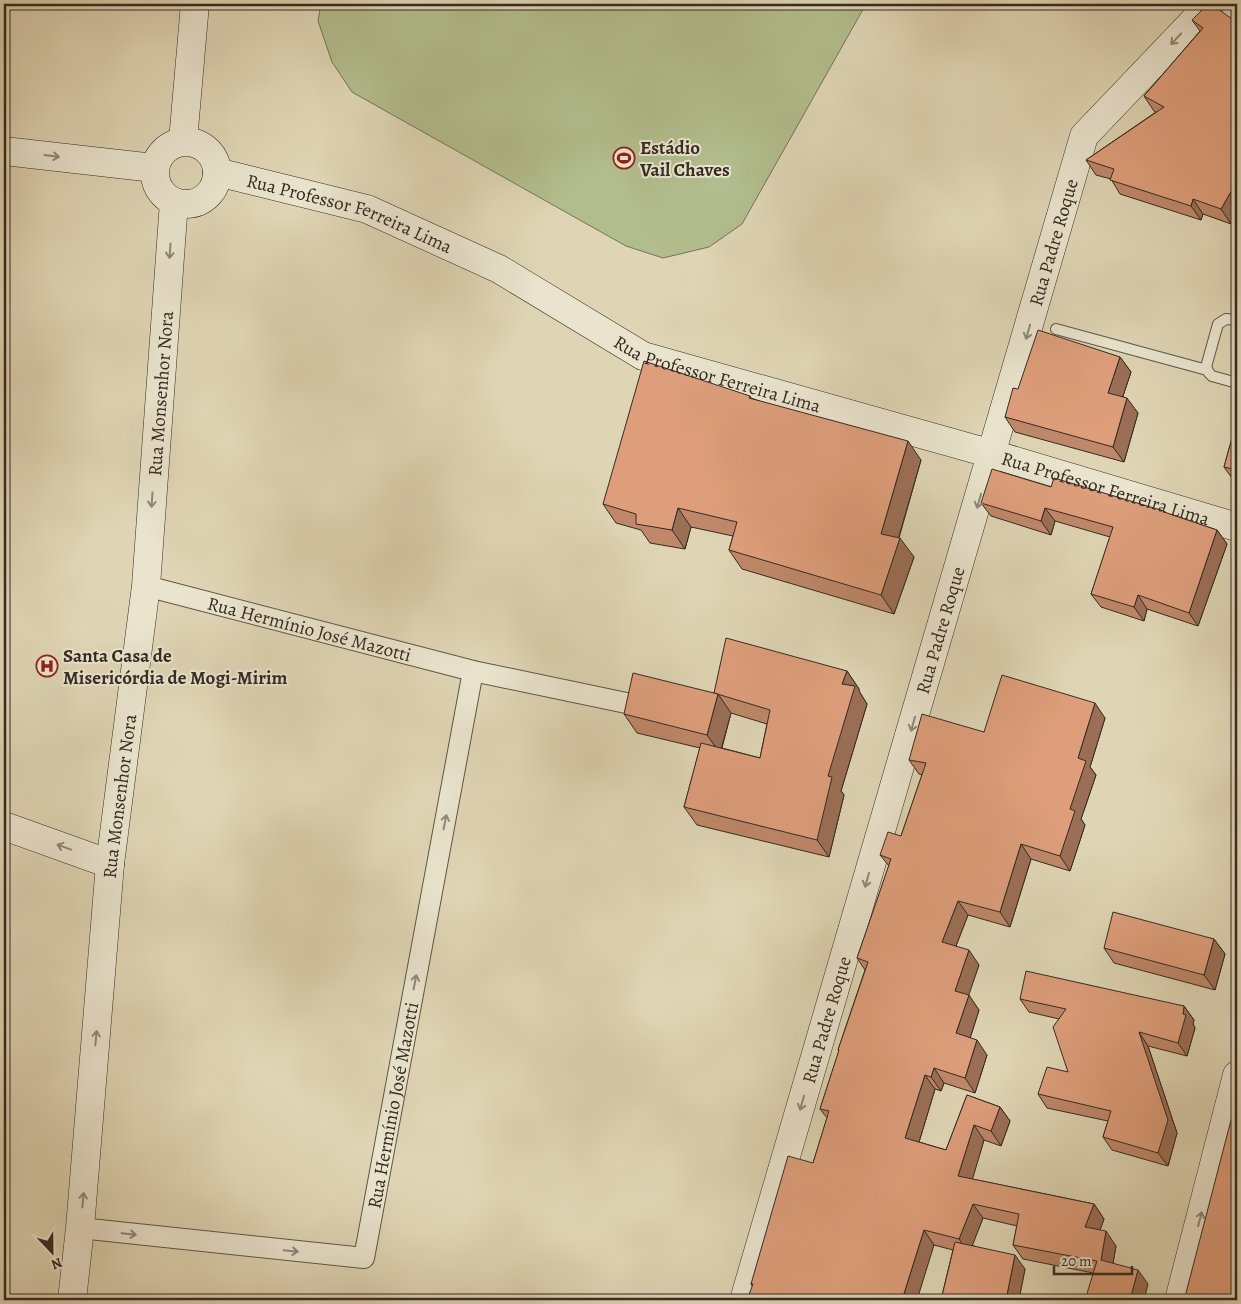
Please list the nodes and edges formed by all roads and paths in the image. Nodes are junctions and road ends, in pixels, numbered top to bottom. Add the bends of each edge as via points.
1 (195, 4) edge
2 (1210, 4) edge
3 (183, 141) junction
4 (4, 151) edge
5 (154, 168) junction
6 (218, 172) junction
7 (174, 202) junction
8 (1237, 320) edge
9 (1056, 329) dead end
10 (1207, 370) junction
11 (1237, 383) edge
12 (992, 454) junction
13 (1237, 527) edge
14 (146, 586) junction
15 (474, 671) junction
16 (631, 704) edge
17 (4, 826) edge
18 (110, 864) junction
19 (1235, 1090) edge
20 (80, 1228) junction
21 (72, 1300) edge
22 (744, 1300) edge
23 (1178, 1300) edge

1 - 3 street
2 -> 12 street, Rua Padre Roque via 1084,136
3 - 5 street via 164,150
3 - 6 street via 204,146 216,162
4 -> 5 street
5 - 7 street via 158,189
6 - 7 street via 216,182 204,198 195,203
6 - 12 street, Rua Professor Ferreira Lima via 367,210 499,269 643,356
7 -> 14 street, Rua Monsenhor Nora
8 - 10 lane via 1226,319 1218,324
9 - 10 lane
10 - 11 lane via 1212,376
12 - 13 street, Rua Professor Ferreira Lima
12 -> 22 street, Rua Padre Roque
14 - 15 street, Rua Hermínio José Mazotti
14 - 18 street, Rua Monsenhor Nora
15 - 16 street, Rua Hermínio José Mazotti
20 -> 15 street, Rua Hermínio José Mazotti via 364,1258
18 -> 17 street
20 -> 18 street, Rua Monsenhor Nora
23 -> 19 street
20 - 21 street, Rua Monsenhor Nora

